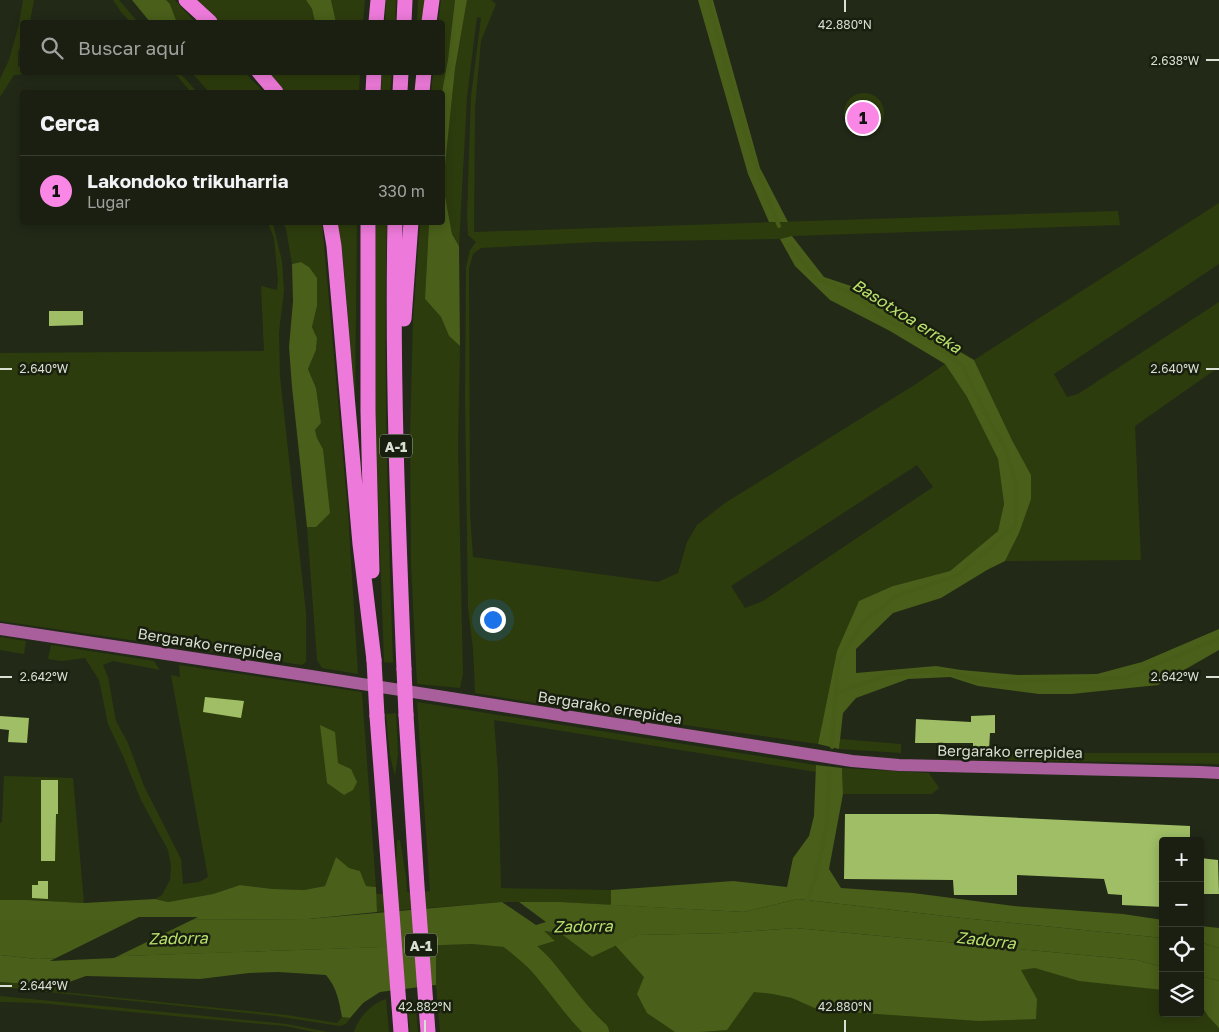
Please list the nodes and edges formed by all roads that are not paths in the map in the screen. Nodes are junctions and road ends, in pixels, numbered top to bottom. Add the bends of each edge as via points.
1 (186, 0) edge
2 (378, 0) edge
3 (405, 0) edge
4 (432, 0) edge
5 (208, 20) edge
6 (376, 20) edge
7 (404, 20) edge
8 (429, 20) edge
9 (262, 75) edge
10 (374, 75) edge
11 (401, 75) edge
12 (424, 75) edge
13 (274, 90) edge
14 (373, 90) edge
15 (400, 90) edge
16 (422, 90) edge
17 (330, 225) edge
18 (368, 225) edge
19 (396, 225) edge
20 (411, 225) edge
21 (396, 428) junction
22 (0, 628) edge
23 (374, 660) junction
24 (1219, 773) edge
25 (401, 1032) edge
26 (428, 1032) edge

1 - 5 highway
2 - 6 highway
3 - 7 highway
4 - 8 highway
9 - 13 highway
10 - 14 highway
11 - 15 highway
12 - 16 highway
17 - 23 highway
18 - 23 highway, A-1 via 368,411
19 - 21 highway, A-1
20 - 21 highway
21 - 26 highway, A-1, bridge via 406,715
22 - 24 street, Bergarako errepidea via 852,761
23 - 25 highway, A-1, bridge

